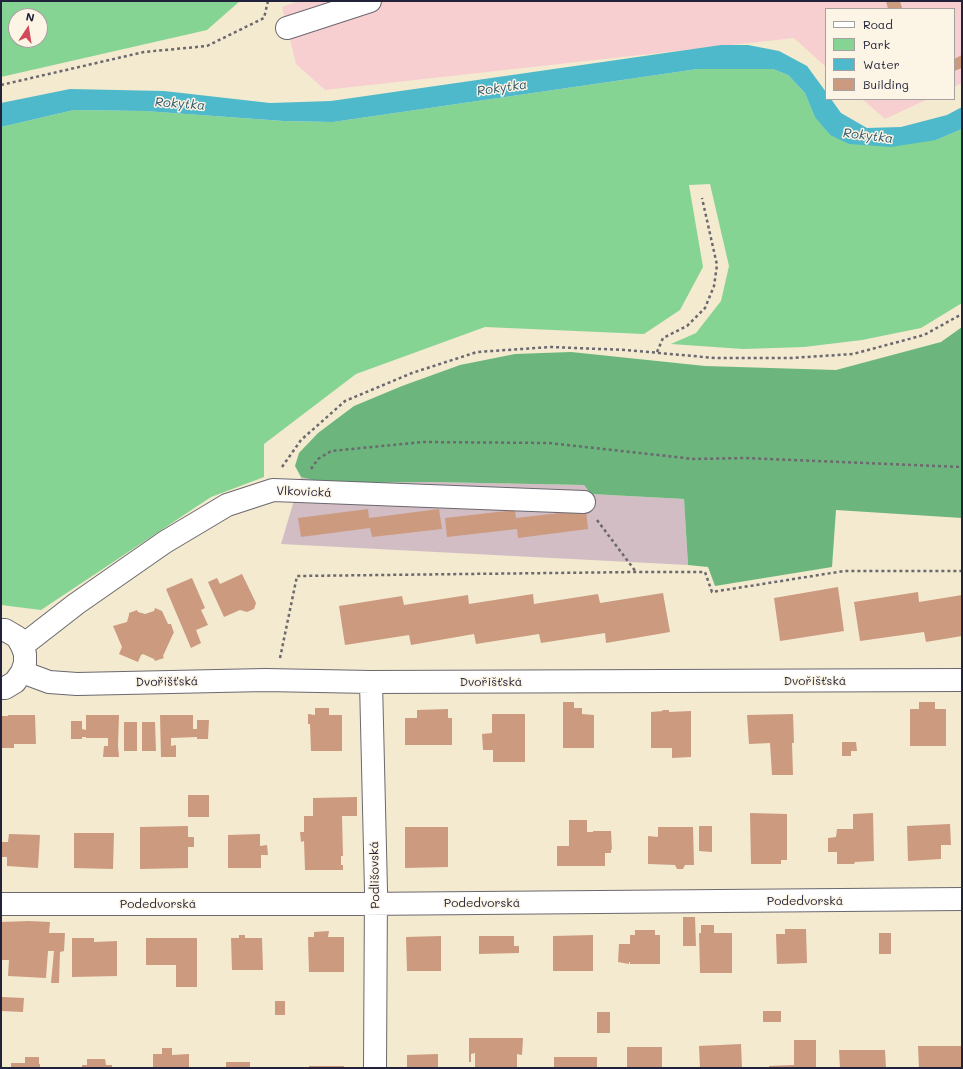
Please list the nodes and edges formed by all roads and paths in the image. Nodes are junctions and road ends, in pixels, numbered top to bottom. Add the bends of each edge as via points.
1 (268, 1) edge
2 (370, 1) edge
3 (287, 28) dead end
4 (1, 85) edge
5 (702, 198) dead end
6 (962, 314) edge
7 (657, 352) junction
8 (962, 467) edge
9 (273, 490) junction
10 (296, 491) junction
11 (584, 502) joint
12 (962, 571) edge
13 (636, 572) junction
14 (1, 630) edge
15 (22, 646) junction
16 (22, 672) junction
17 (276, 680) junction
18 (962, 680) edge
19 (371, 682) junction
20 (1, 688) edge
21 (962, 899) edge
22 (1, 904) edge
23 (376, 904) junction
24 (375, 1068) edge

1 - 4 path via 264,18 207,46 144,52
2 - 3 street
5 - 7 path via 717,265 714,286 705,308 687,326 663,338
6 - 7 path via 924,335 853,354 791,358 715,358
7 - 9 path via 551,347 477,352 412,373 345,401 301,440 279,471
8 - 10 path via 746,458 694,459 549,443 422,442 331,451 318,459
9 - 10 street, Vlkovická
9 - 15 street, Vlkovická via 227,505 165,542 76,604
10 - 11 street, Vlkovická
11 - 13 path
12 - 13 path via 844,571 712,592 705,572
13 - 17 path via 297,576
14 - 15 street via 17,637
15 - 16 street via 25,663
16 - 17 street, Dvořišťská via 49,682 77,684
16 - 20 street via 15,682
17 - 19 street, Dvořišťská
18 - 19 street, Dvořišťská
19 - 23 street, Podlišovská
21 - 23 street, Podedvorská
22 - 23 street, Podedvorská
23 - 24 street, Podlišovská

